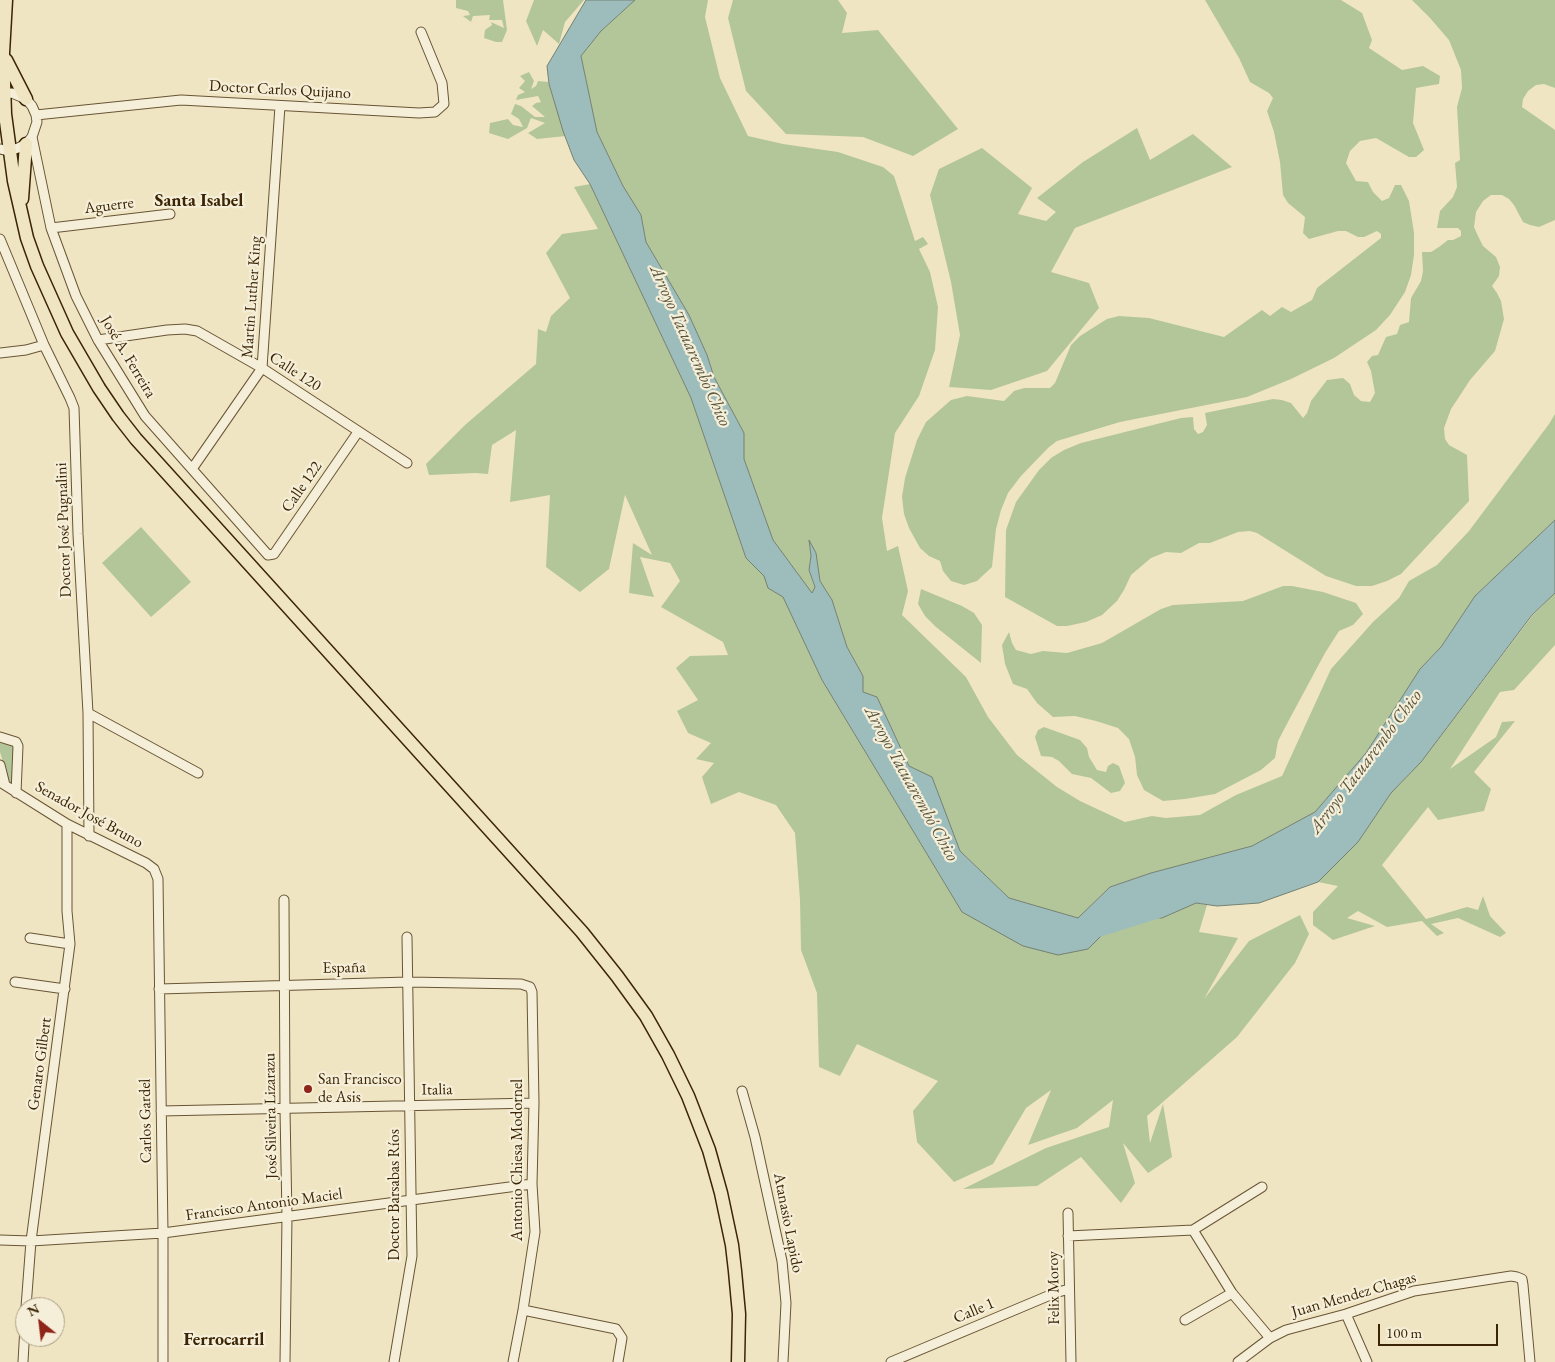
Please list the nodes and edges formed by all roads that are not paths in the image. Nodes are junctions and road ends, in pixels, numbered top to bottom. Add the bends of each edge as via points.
1 (6, 0) edge
2 (421, 32) dead end
3 (3, 53) junction
4 (0, 68) edge
5 (2, 93) edge
6 (26, 98) junction
7 (280, 106) junction
8 (36, 115) junction
9 (29, 140) junction
10 (3, 153) edge
11 (21, 211) junction
12 (170, 214) dead end
13 (51, 228) junction
14 (0, 239) edge
15 (98, 340) junction
16 (44, 345) junction
17 (0, 353) edge
18 (262, 368) junction
19 (358, 432) junction
20 (407, 463) dead end
21 (192, 469) junction
22 (268, 555) joint
23 (88, 713) junction
24 (0, 737) edge
25 (0, 766) edge
26 (198, 773) dead end
27 (2, 784) edge
28 (16, 792) junction
29 (67, 824) junction
30 (89, 836) junction
31 (158, 879) joint
32 (284, 900) dead end
33 (407, 936) dead end
34 (30, 938) dead end
35 (70, 944) junction
36 (15, 982) dead end
37 (408, 982) junction
38 (285, 985) junction
39 (530, 987) joint
40 (65, 989) junction
41 (159, 989) junction
42 (742, 1091) dead end
43 (534, 1103) junction
44 (409, 1106) junction
45 (285, 1110) junction
46 (161, 1111) junction
47 (532, 1184) junction
48 (1262, 1187) dead end
49 (411, 1200) junction
50 (1068, 1213) dead end
51 (287, 1217) junction
52 (1193, 1230) junction
53 (163, 1233) junction
54 (1068, 1236) junction
55 (0, 1240) edge
56 (31, 1241) junction
57 (1069, 1289) junction
58 (1232, 1294) junction
59 (27, 1297) edge
60 (523, 1310) junction
61 (1346, 1314) junction
62 (1185, 1320) dead end
63 (1270, 1338) junction
64 (24, 1347) edge
65 (23, 1362) edge
66 (162, 1362) edge
67 (286, 1362) edge
68 (394, 1362) edge
69 (513, 1362) edge
70 (618, 1362) edge
71 (738, 1362) edge
72 (783, 1362) edge
73 (890, 1362) edge
74 (1071, 1362) edge
75 (1238, 1362) edge
76 (1367, 1362) edge
77 (1530, 1362) edge

1 - 3 highway
2 - 7 street, Doctor Carlos Quijano via 442,83 444,104 436,112
3 - 4 highway
3 - 5 highway
3 - 6 highway
5 - 6 street
5 - 10 highway
6 - 8 street
7 - 8 street, Doctor Carlos Quijano via 181,100
7 - 18 street, Martin Luther King
8 - 9 street via 35,130
9 - 10 street
9 - 11 highway
9 - 13 street, José A. Ferreira
10 - 11 highway
11 - 71 highway via 37,266 63,324 118,416 162,469 582,932 646,1016 688,1096 709,1150 721,1194 735,1270 739,1314
12 - 13 street, Aguerre
13 - 15 street, José A. Ferreira via 76,296
14 - 16 street, Doctor José Pugnalini
15 - 18 street, Calle 120 via 185,329 197,331
15 - 21 street, José A. Ferreira via 145,416
16 - 17 street
16 - 23 street, Doctor José Pugnalini via 74,408
18 - 19 street, Calle 120
18 - 21 street, Martin Luther King
19 - 20 street, Calle 120
19 - 22 street, Calle 122 via 274,554
21 - 22 street, José A. Ferreira
23 - 26 street
23 - 30 street, Doctor José Pugnalini
24 - 28 street via 16,742 18,746
25 - 27 street
27 - 28 street, Senador José Bruno
28 - 29 street, Senador José Bruno
29 - 30 street, Senador José Bruno
29 - 35 street, Genaro Gilbert
30 - 31 street, Senador José Bruno via 146,863 154,869
31 - 41 street, Carlos Gardel
32 - 38 street, José Silveira Lizarazu
33 - 37 street, Doctor Barsabas Ríos
34 - 35 street
35 - 40 street, Genaro Gilbert
36 - 40 street
37 - 38 street, España
37 - 39 street, España via 521,984
37 - 44 street, Doctor Barsabas Ríos
38 - 41 street, España
38 - 45 street, José Silveira Lizarazu
39 - 43 street, Antonio Chiesa Modornel
40 - 56 street, Genaro Gilbert
41 - 46 street, Carlos Gardel
42 - 72 street, Atanasio Lapido via 782,1262 786,1303
43 - 44 street, Italia
43 - 47 street, Antonio Chiesa Modornel
44 - 45 street, Italia
44 - 49 street, Doctor Barsabas Ríos
45 - 46 street, Italia
45 - 51 street, José Silveira Lizarazu
46 - 53 street, Carlos Gardel
47 - 49 street, Francisco Antonio Maciel
47 - 60 street, Antonio Chiesa Modornel via 535,1232
48 - 52 street
49 - 51 street, Francisco Antonio Maciel
49 - 68 street, Doctor Barsabas Ríos via 412,1256
50 - 54 street, Felix Moroy
51 - 53 street, Francisco Antonio Maciel
51 - 67 street, José Silveira Lizarazu
52 - 54 street
52 - 58 street
53 - 56 street, Francisco Antonio Maciel
53 - 66 street, Carlos Gardel
54 - 57 street, Felix Moroy
55 - 56 street, Francisco Antonio Maciel
56 - 59 street, Genaro Gilbert
57 - 73 street, Calle 1
57 - 74 street, Felix Moroy
58 - 62 street
58 - 63 street
60 - 69 street, Antonio Chiesa Modornel
60 - 70 street via 616,1329 622,1338
61 - 63 street, Juan Mendez Chagas via 1286,1330
61 - 76 street
61 - 77 street, Juan Mendez Chagas via 1414,1291 1517,1277 1522,1279 1523,1285
63 - 75 street, Juan Mendez Chagas
64 - 65 street

